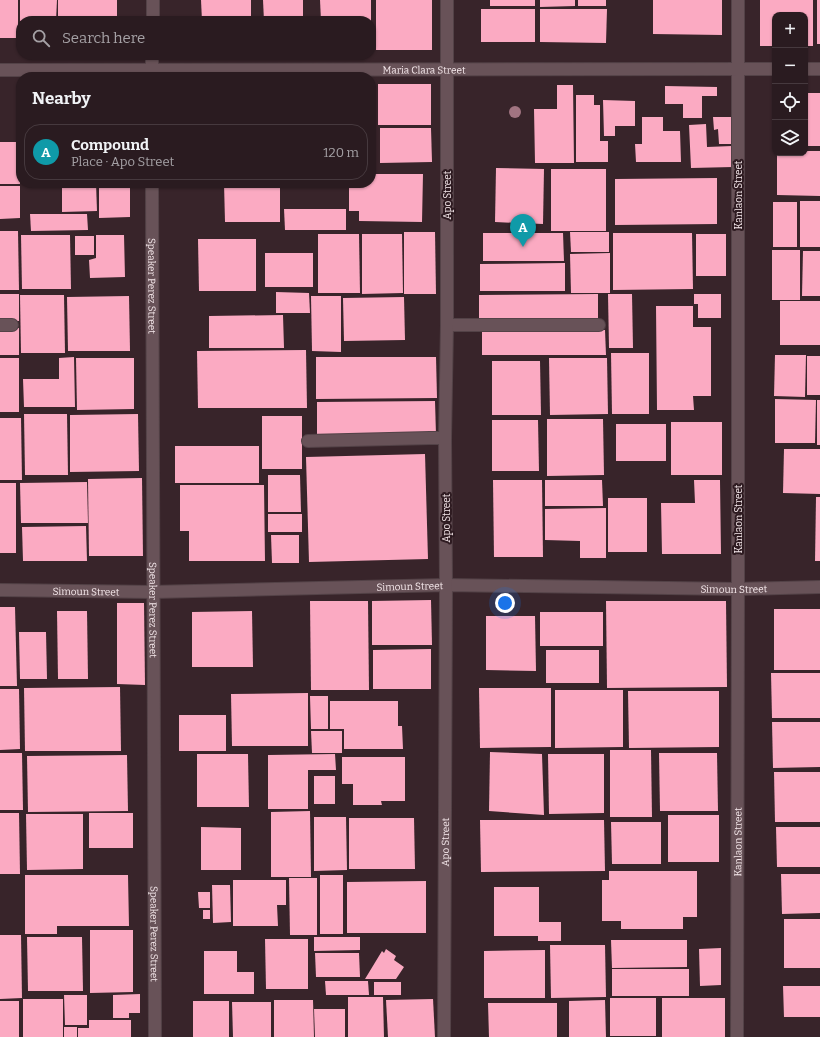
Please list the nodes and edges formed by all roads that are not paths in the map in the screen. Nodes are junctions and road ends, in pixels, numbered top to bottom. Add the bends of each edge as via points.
1 (153, 0) edge
2 (447, 0) edge
3 (738, 0) edge
4 (153, 16) edge
5 (152, 60) edge
6 (772, 69) edge
7 (808, 69) edge
8 (820, 69) edge
9 (0, 70) edge
10 (447, 70) junction
11 (738, 70) junction
12 (101, 72) edge
13 (152, 72) edge
14 (250, 72) edge
15 (152, 188) edge
16 (599, 325) dead end
17 (447, 326) junction
18 (445, 438) junction
19 (308, 440) dead end
20 (446, 585) junction
21 (820, 587) edge
22 (738, 589) junction
23 (0, 590) edge
24 (153, 592) junction
25 (155, 1037) edge
26 (444, 1037) edge
27 (737, 1037) edge

1 - 4 street
2 - 10 street, Apo Street
3 - 11 street, Kanlaon Street
5 - 13 street
6 - 11 street, Maria Clara Street
7 - 8 street
9 - 12 street, Maria Clara Street
10 - 11 street, Maria Clara Street
10 - 14 street, Maria Clara Street
10 - 17 street, Apo Street
11 - 22 street, Kanlaon Street
15 - 24 street, Speaker Perez Street
16 - 17 street
17 - 18 street, Apo Street
18 - 19 street
18 - 20 street, Apo Street
20 - 22 street, Simoun Street
20 - 24 street, Simoun Street
20 - 26 street, Apo Street
21 - 22 street, Simoun Street
22 - 27 street, Kanlaon Street
23 - 24 street, Simoun Street
24 - 25 street, Speaker Perez Street

